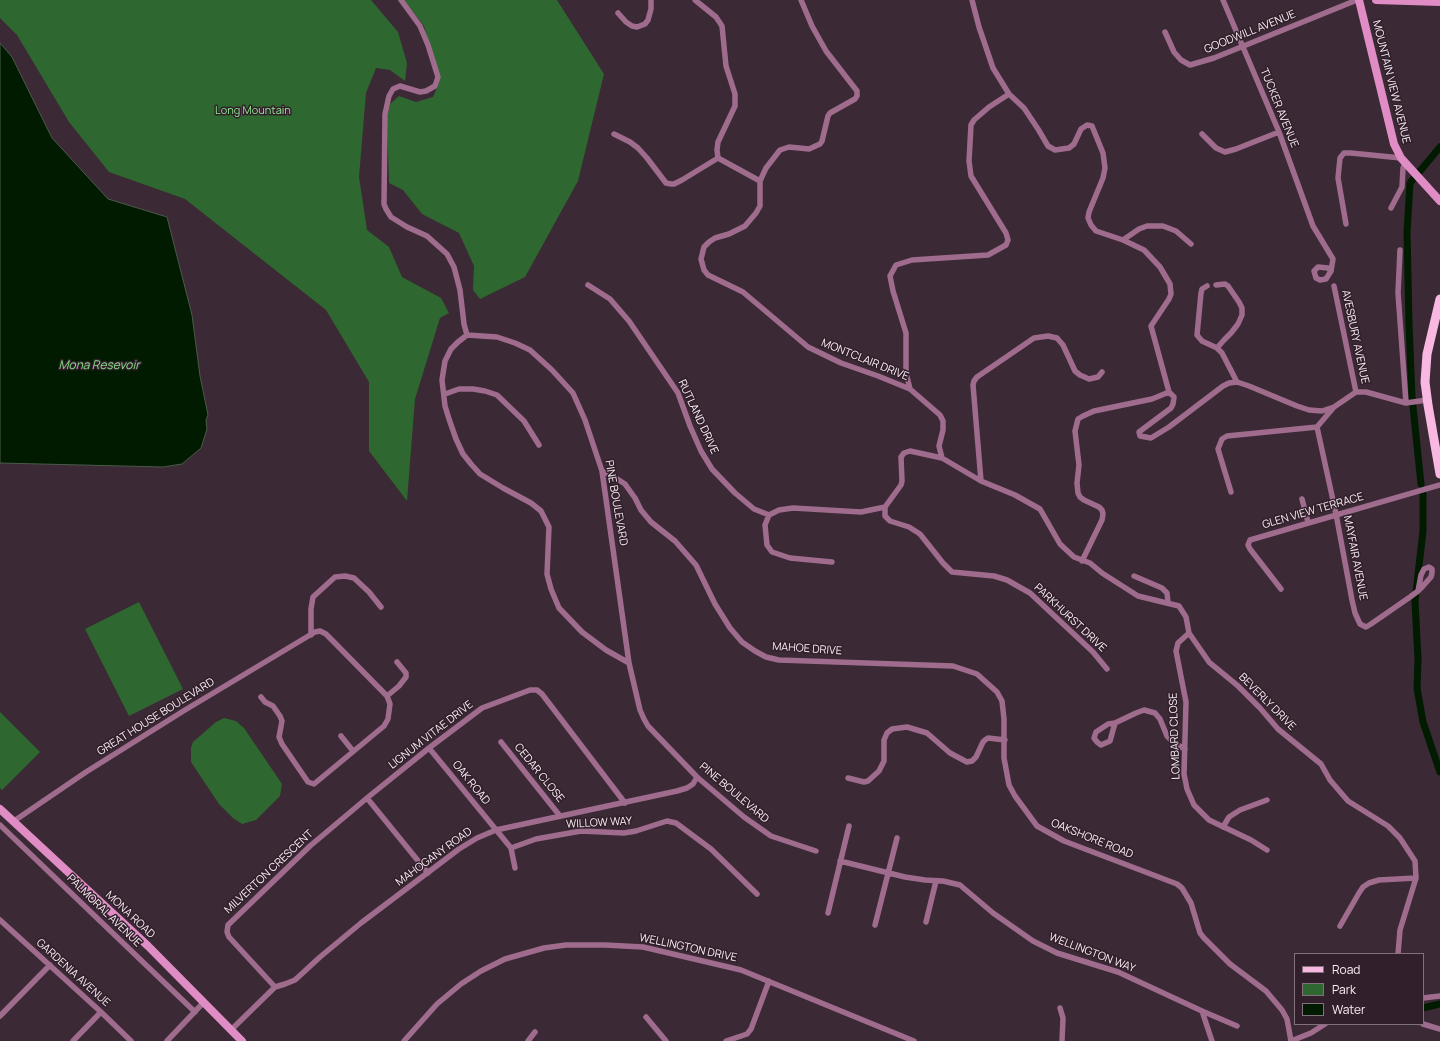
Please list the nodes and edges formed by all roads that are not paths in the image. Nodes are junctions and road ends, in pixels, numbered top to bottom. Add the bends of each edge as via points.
1 (401, 0) edge
2 (651, 0) edge
3 (695, 0) edge
4 (801, 0) edge
5 (972, 0) edge
6 (1223, 0) edge
7 (1358, 0) edge
8 (1376, 0) edge
9 (1440, 2) edge
10 (618, 13) dead end
11 (1165, 32) dead end
12 (1243, 46) junction
13 (1009, 94) junction
14 (1278, 132) junction
15 (614, 134) dead end
16 (1202, 134) dead end
17 (718, 158) junction
18 (1403, 160) junction
19 (760, 181) junction
20 (1440, 201) edge
21 (1391, 208) dead end
22 (1346, 224) dead end
23 (1123, 240) junction
24 (1191, 244) dead end
25 (1400, 250) dead end
26 (1331, 271) dead end
27 (588, 285) dead end
28 (1216, 285) dead end
29 (1207, 286) dead end
30 (1334, 286) dead end
31 (1440, 299) edge
32 (467, 335) junction
33 (1217, 348) junction
34 (1102, 372) dead end
35 (1237, 382) junction
36 (910, 389) junction
37 (1169, 392) junction
38 (1356, 392) junction
39 (445, 394) junction
40 (1423, 400) junction
41 (1407, 403) junction
42 (1334, 407) junction
43 (1317, 427) junction
44 (539, 445) dead end
45 (942, 458) junction
46 (602, 471) junction
47 (1440, 474) edge
48 (981, 481) junction
49 (1440, 485) edge
50 (1230, 492) dead end
51 (1302, 499) dead end
52 (884, 507) junction
53 (1336, 514) junction
54 (769, 515) junction
55 (1308, 522) junction
56 (1082, 561) junction
57 (832, 562) dead end
58 (1134, 576) dead end
59 (1281, 589) dead end
60 (1418, 590) dead end
61 (1168, 602) junction
62 (381, 607) dead end
63 (1189, 633) junction
64 (311, 635) junction
65 (397, 662) dead end
66 (629, 663) junction
67 (885, 664) joint
68 (1107, 669) dead end
69 (387, 696) junction
70 (261, 697) dead end
71 (1115, 723) dead end
72 (341, 736) dead end
73 (1005, 740) junction
74 (501, 742) dead end
75 (430, 748) junction
76 (1185, 749) junction
77 (353, 751) junction
78 (697, 776) junction
79 (848, 778) dead end
80 (367, 798) junction
81 (1268, 800) dead end
82 (625, 803) junction
83 (1, 812) edge
84 (560, 816) junction
85 (14, 821) junction
86 (0, 825) edge
87 (848, 826) dead end
88 (1223, 827) junction
89 (496, 830) junction
90 (896, 838) dead end
91 (512, 848) junction
92 (1268, 850) dead end
93 (816, 852) dead end
94 (840, 861) junction
95 (515, 868) dead end
96 (428, 873) junction
97 (888, 873) junction
98 (1416, 878) junction
99 (936, 881) junction
100 (757, 894) dead end
101 (828, 913) dead end
102 (0, 920) edge
103 (926, 922) dead end
104 (874, 925) dead end
105 (1340, 926) dead end
106 (1398, 953) edge
107 (50, 965) junction
108 (769, 981) junction
109 (275, 987) junction
110 (1440, 996) edge
111 (1424, 998) edge
112 (204, 1002) junction
113 (1060, 1008) dead end
114 (1202, 1011) junction
115 (101, 1012) junction
116 (195, 1012) junction
117 (0, 1016) edge
118 (646, 1017) dead end
119 (1424, 1024) edge
120 (1323, 1025) edge
121 (1237, 1026) dead end
122 (1440, 1029) edge
123 (231, 1030) junction
124 (535, 1032) dead end
125 (734, 1040) edge
126 (73, 1041) edge
127 (131, 1041) edge
128 (167, 1041) edge
129 (242, 1041) edge
130 (404, 1041) edge
131 (528, 1041) edge
132 (666, 1041) edge
133 (726, 1041) edge
134 (914, 1041) edge
135 (1062, 1041) edge
136 (1212, 1041) edge
137 (1291, 1041) edge

1 - 32 street via 420,26 438,77 434,86 426,91 420,92 400,86 393,89 389,96 385,114 384,204 391,217 427,236 446,254 454,268 460,290
2 - 10 street via 648,20 638,27 626,22
3 - 17 street via 722,26 726,66 735,94 735,106 718,142
4 - 19 street via 826,51 856,91 857,96 830,113 820,144 809,149 780,150 766,168
5 - 13 street via 993,68
6 - 12 street, TUCKER AVENUE
7 - 12 street, GOODWILL AVENUE
7 - 18 street, MOUNTAIN VIEW AVENUE via 1394,144
8 - 9 street
11 - 12 street, GOODWILL AVENUE via 1174,52 1190,65
12 - 14 street, TUCKER AVENUE
13 - 23 street via 1024,108 1048,146 1055,150 1069,148 1082,129 1087,125 1092,126 1103,153 1105,168 1088,218 1096,231
13 - 36 street via 989,107 971,125 969,161 970,176 1006,233 1006,245 988,255 912,260 896,265 890,276 906,333 906,373
14 - 16 street via 1225,152 1216,148
14 - 26 street, TUCKER AVENUE via 1312,226 1334,259
15 - 17 street via 638,148 666,183 674,184
17 - 19 street
18 - 20 street, MOUNTAIN VIEW AVENUE
18 - 21 street via 1402,187
18 - 22 street via 1344,153 1340,158 1338,178
19 - 36 street, MONTCLAIR DRIVE via 760,206 756,213 745,226 716,238 704,247 701,259 704,270 708,275 742,292 808,347
23 - 24 street via 1147,226 1163,226 1176,231
23 - 37 street via 1144,250 1160,267 1170,284 1169,299 1151,326
25 - 41 street via 1398,293
27 - 54 street, RUTLAND DRIVE via 610,299 629,320 656,359 678,393 701,451 712,469 754,509
28 - 33 street via 1228,286 1242,308 1238,324
29 - 33 street via 1201,293 1197,335 1202,341
30 - 38 street, AVESBURY AVENUE
31 - 40 main road via 1426,361
32 - 39 street via 451,349 445,361 442,380
32 - 46 street, PINE BOULEVARD via 497,337 515,343 530,350 552,370 573,393
33 - 35 street
34 - 48 street via 1098,377 1089,379 1080,375 1063,345 1057,338 1048,336 1034,338 977,377 973,386
35 - 37 street via 1223,386 1157,435 1151,438 1140,436 1140,430 1171,408 1174,397
35 - 42 street via 1309,410
36 - 45 street, MONTCLAIR DRIVE via 940,415 943,421 939,446
37 - 56 street via 1152,399 1094,411 1078,419 1075,431 1079,465 1078,493 1084,500 1099,507 1103,514
38 - 41 street via 1366,392
38 - 42 street
39 - 44 street via 459,389 473,389 497,395 524,421
39 - 66 street via 445,406 456,439 471,464 480,474 542,511 549,527 547,574 559,608 588,636
40 - 41 street
40 - 47 main road
42 - 43 street
43 - 50 street via 1233,434 1222,439 1218,449
43 - 53 street, MAYFAIR AVENUE
45 - 48 street
45 - 52 street via 910,451 904,453 901,457 901,485
46 - 66 street, PINE BOULEVARD
46 - 67 street, MAHOE DRIVE via 625,484 651,522 675,541 692,560 730,628 742,642 755,651 779,660
48 - 56 street via 1040,509 1060,544 1074,558
49 - 53 street, GLEN VIEW TERRACE
51 - 55 street
52 - 54 street via 861,512 793,508
52 - 68 street, PARKHURST DRIVE via 885,516 890,521 909,527 920,534 952,572 994,576 1030,593 1093,652
53 - 55 street, GLEN VIEW TERRACE
53 - 60 street, MAYFAIR AVENUE via 1352,600 1360,624 1366,627
54 - 57 street via 765,524 768,545 772,552 790,558
55 - 59 street, GLEN VIEW TERRACE via 1249,542 1250,549
56 - 61 street, BEVERLY DRIVE via 1090,563 1138,596
58 - 61 street via 1162,588 1167,593
61 - 63 street, BEVERLY DRIVE via 1179,606 1186,616
62 - 64 street via 354,578 335,577 313,597
63 - 76 street, LOMBARD CLOSE via 1178,643 1176,651 1186,702
63 - 98 street, BEVERLY DRIVE via 1208,662 1237,685 1278,729 1321,764 1330,780 1348,801 1388,826 1400,838 1415,861
64 - 69 street via 320,631 326,634
64 - 85 street, GREAT HOUSE BOULEVARD via 178,714
65 - 69 street via 406,673 406,677
66 - 78 street, PINE BOULEVARD via 640,710 648,726
67 - 73 street, OAKSHORE ROAD via 953,666 977,674 1002,701
69 - 77 street via 390,704 388,719 384,726
70 - 77 street via 273,706 282,721 280,741 308,782 314,784
71 - 76 street via 1144,710 1151,711 1160,719 1174,743
72 - 77 street
73 - 79 street via 988,738 983,742 976,757 967,762 950,753 927,733 907,727 892,729 884,740 884,761 879,771 864,782
73 - 137 street, OAKSHORE ROAD via 1004,758 1009,785 1037,826 1064,841 1182,888 1191,904 1200,933 1230,964 1266,991 1287,1019
74 - 84 street, CEDAR CLOSE
75 - 80 street, LIGNUM VITAE DRIVE
75 - 82 street, LIGNUM VITAE DRIVE via 482,708 530,690 537,690
75 - 89 street, OAK ROAD
76 - 88 street, LOMBARD CLOSE via 1184,774 1194,806 1209,820
78 - 82 street, MAHOGANY ROAD via 693,784 687,788
78 - 93 street, PINE BOULEVARD via 744,817 771,836
80 - 96 street
80 - 109 street, MILVERTON CRESCENT via 310,846 228,925 229,937
81 - 88 street via 1240,810 1229,817
82 - 84 street, MAHOGANY ROAD
83 - 85 street, MONA ROAD
84 - 89 street, MAHOGANY ROAD
85 - 112 street, MONA ROAD
86 - 116 street, PALMORAL AVENUE
87 - 94 street
88 - 92 street, LOMBARD CLOSE
89 - 91 street
89 - 96 street, MAHOGANY ROAD via 459,848
90 - 97 street
91 - 95 street
91 - 100 street, WILLOW WAY via 536,839 582,832 624,833 667,821 676,822 711,849
94 - 97 street, WELLINGTON WAY
94 - 101 street
96 - 109 street, MAHOGANY ROAD via 361,923 295,980
97 - 99 street, WELLINGTON WAY
97 - 104 street
98 - 105 street via 1379,880 1362,887
98 - 106 street, BEVERLY DRIVE via 1400,930
99 - 103 street
99 - 114 street, WELLINGTON WAY via 960,885 1015,929 1057,953 1118,972
102 - 107 street, GARDENIA AVENUE
107 - 115 street, GARDENIA AVENUE
107 - 117 street
108 - 125 street via 751,1029
108 - 130 street, WELLINGTON DRIVE via 741,970 643,947 566,945 544,948 505,959 461,984 437,1004
108 - 134 street, WELLINGTON DRIVE
109 - 123 street
110 - 111 street
112 - 116 street
112 - 123 street, MONA ROAD
113 - 135 street via 1063,1018
114 - 121 street, WELLINGTON WAY
114 - 136 street
115 - 126 street
115 - 127 street, GARDENIA AVENUE
116 - 128 street
118 - 132 street
119 - 122 street
120 - 137 street
123 - 129 street, MONA ROAD
124 - 131 street
125 - 133 street

